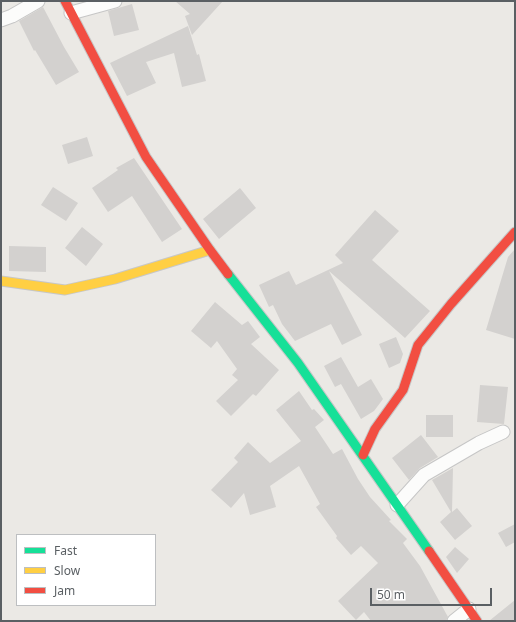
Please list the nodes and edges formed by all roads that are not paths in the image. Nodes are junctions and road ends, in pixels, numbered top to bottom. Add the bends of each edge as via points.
1 (38, 1) edge
2 (115, 1) edge
3 (68, 7) edge
4 (1, 20) edge
5 (515, 232) edge
6 (210, 250) junction
7 (1, 281) edge
8 (503, 432) dead end
9 (363, 455) junction
10 (397, 505) junction
11 (469, 609) junction
12 (454, 621) edge
13 (477, 621) edge

1 - 4 street
2 - 3 street
3 - 6 street via 146,158
5 - 9 street via 418,345 403,390 375,429
6 - 7 street via 115,279 65,290
6 - 9 street via 298,362
8 - 10 street via 424,475
9 - 10 street
10 - 11 street
11 - 12 street
11 - 13 street

